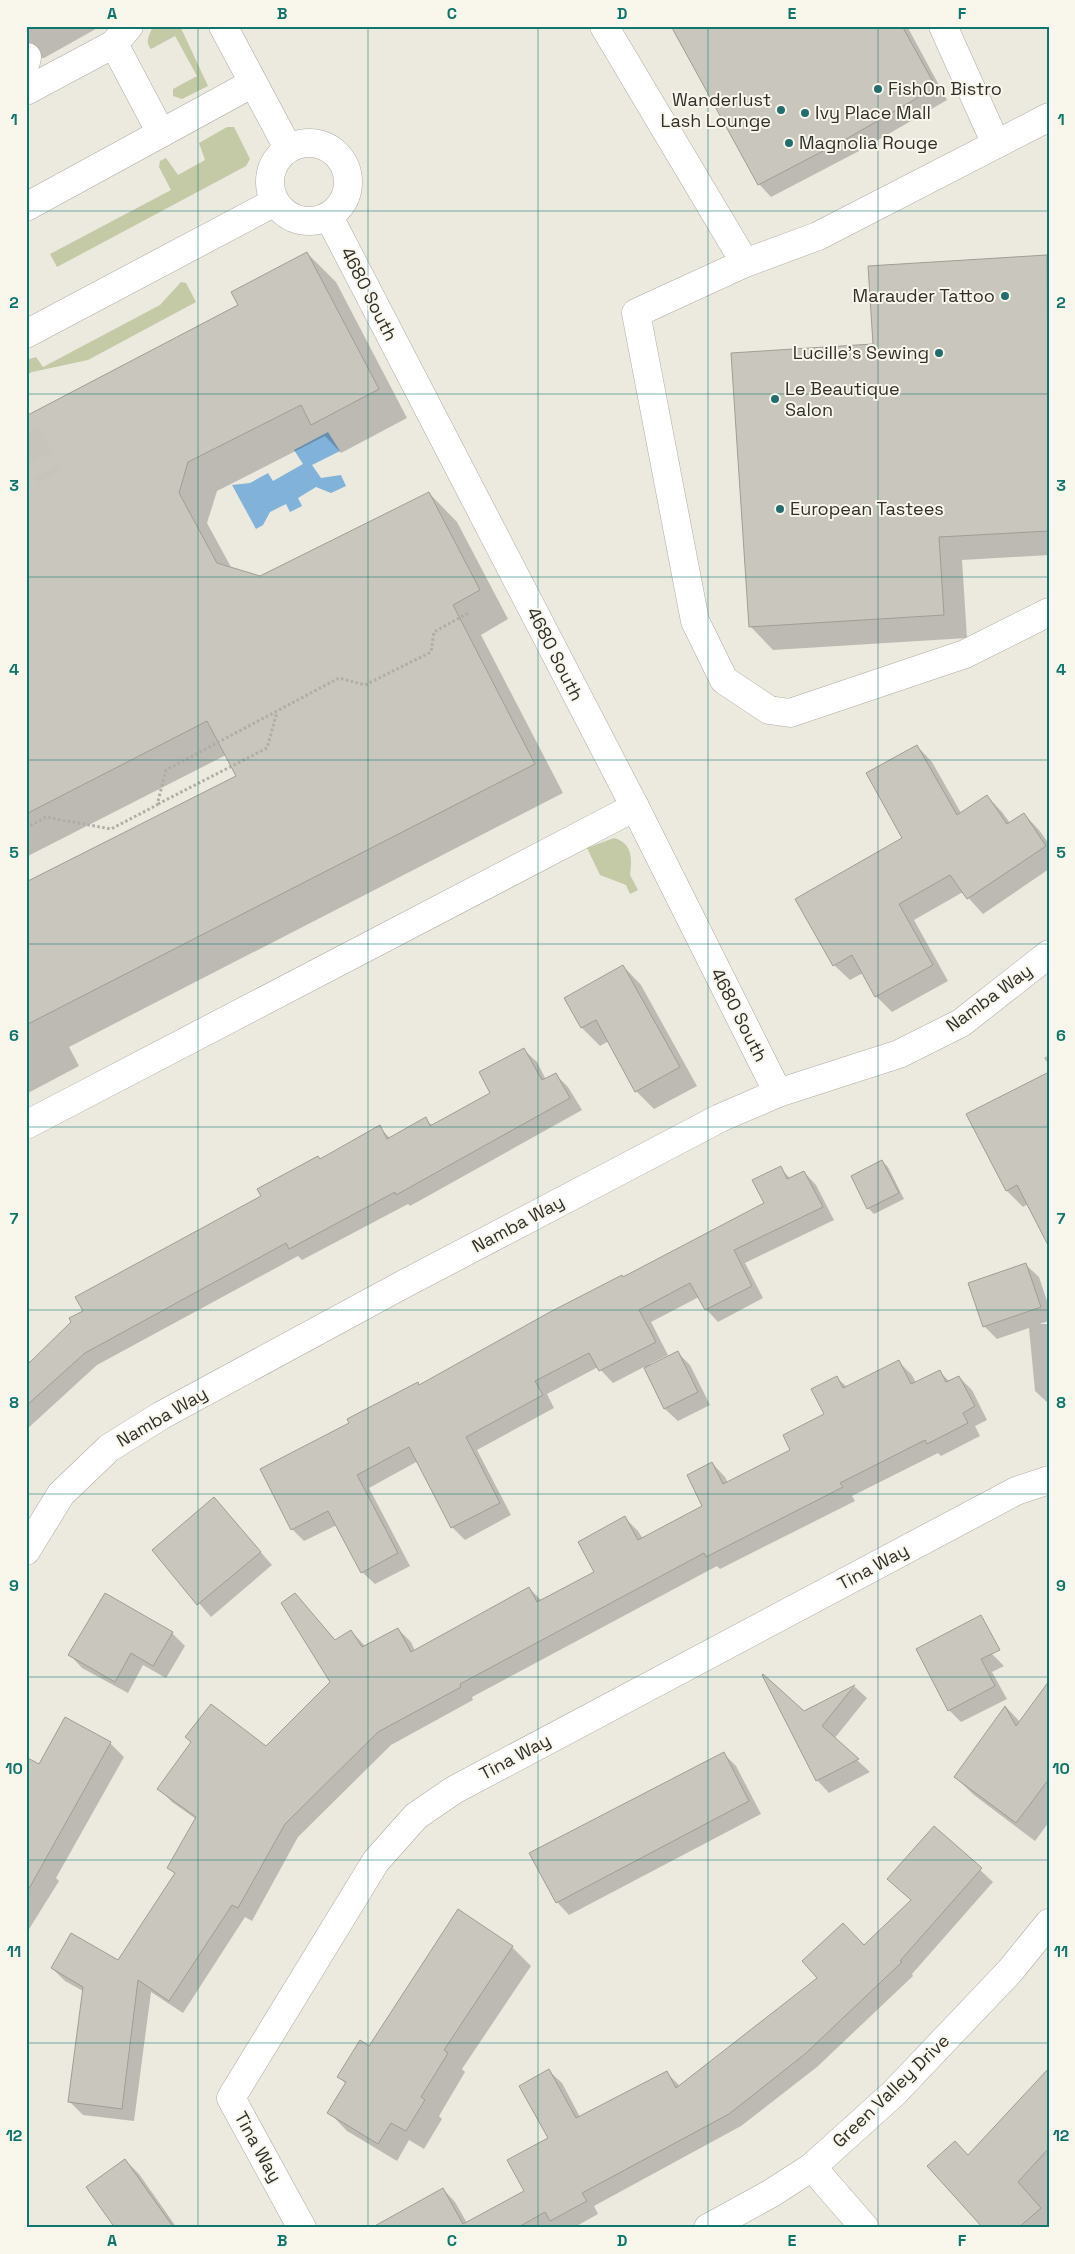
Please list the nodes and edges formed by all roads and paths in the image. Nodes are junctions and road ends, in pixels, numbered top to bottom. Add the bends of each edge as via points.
1 (223, 26) edge
2 (604, 26) edge
3 (943, 26) edge
4 (121, 35) edge
5 (253, 83) junction
6 (26, 91) edge
7 (1047, 124) edge
8 (161, 133) junction
9 (996, 144) junction
10 (288, 148) junction
11 (275, 202) junction
12 (26, 207) edge
13 (329, 217) junction
14 (745, 263) junction
15 (26, 334) edge
16 (470, 612) dead end
17 (1049, 612) edge
18 (277, 712) junction
19 (158, 805) junction
20 (635, 807) junction
21 (26, 828) edge
22 (1049, 954) edge
23 (778, 1093) junction
24 (26, 1125) edge
25 (1049, 1480) edge
26 (26, 1551) edge
27 (1049, 1923) edge
28 (812, 2167) junction
29 (302, 2228) edge
30 (708, 2228) edge
31 (865, 2228) edge

1 - 5 street
2 - 14 street
3 - 9 street
4 - 6 street
4 - 8 street
5 - 8 street
5 - 10 street
7 - 9 street
8 - 12 street
9 - 14 street via 818,236
10 - 11 street via 272,166 269,178
10 - 13 street via 302,142 316,142 340,156 346,168 348,189 340,207
11 - 13 street via 293,218 317,221
11 - 15 street
13 - 20 street, 4680 South
14 - 17 street via 636,313 694,621 724,680 769,710 790,713 965,654
16 - 18 path via 434,632 431,652 365,685 339,678
18 - 19 path via 267,748
18 - 19 path via 166,770
19 - 21 path via 111,829 46,817
20 - 23 street, 4680 South
20 - 24 street
22 - 23 street, Namba Way via 961,1023 899,1054
23 - 26 street, Namba Way via 720,1118 162,1415 109,1448 61,1494
25 - 29 street, Tina Way via 1007,1495 454,1790 416,1816 376,1861 231,2098
27 - 28 street, Green Valley Drive via 1010,1971 894,2093
28 - 30 street, Green Valley Drive
28 - 31 street

